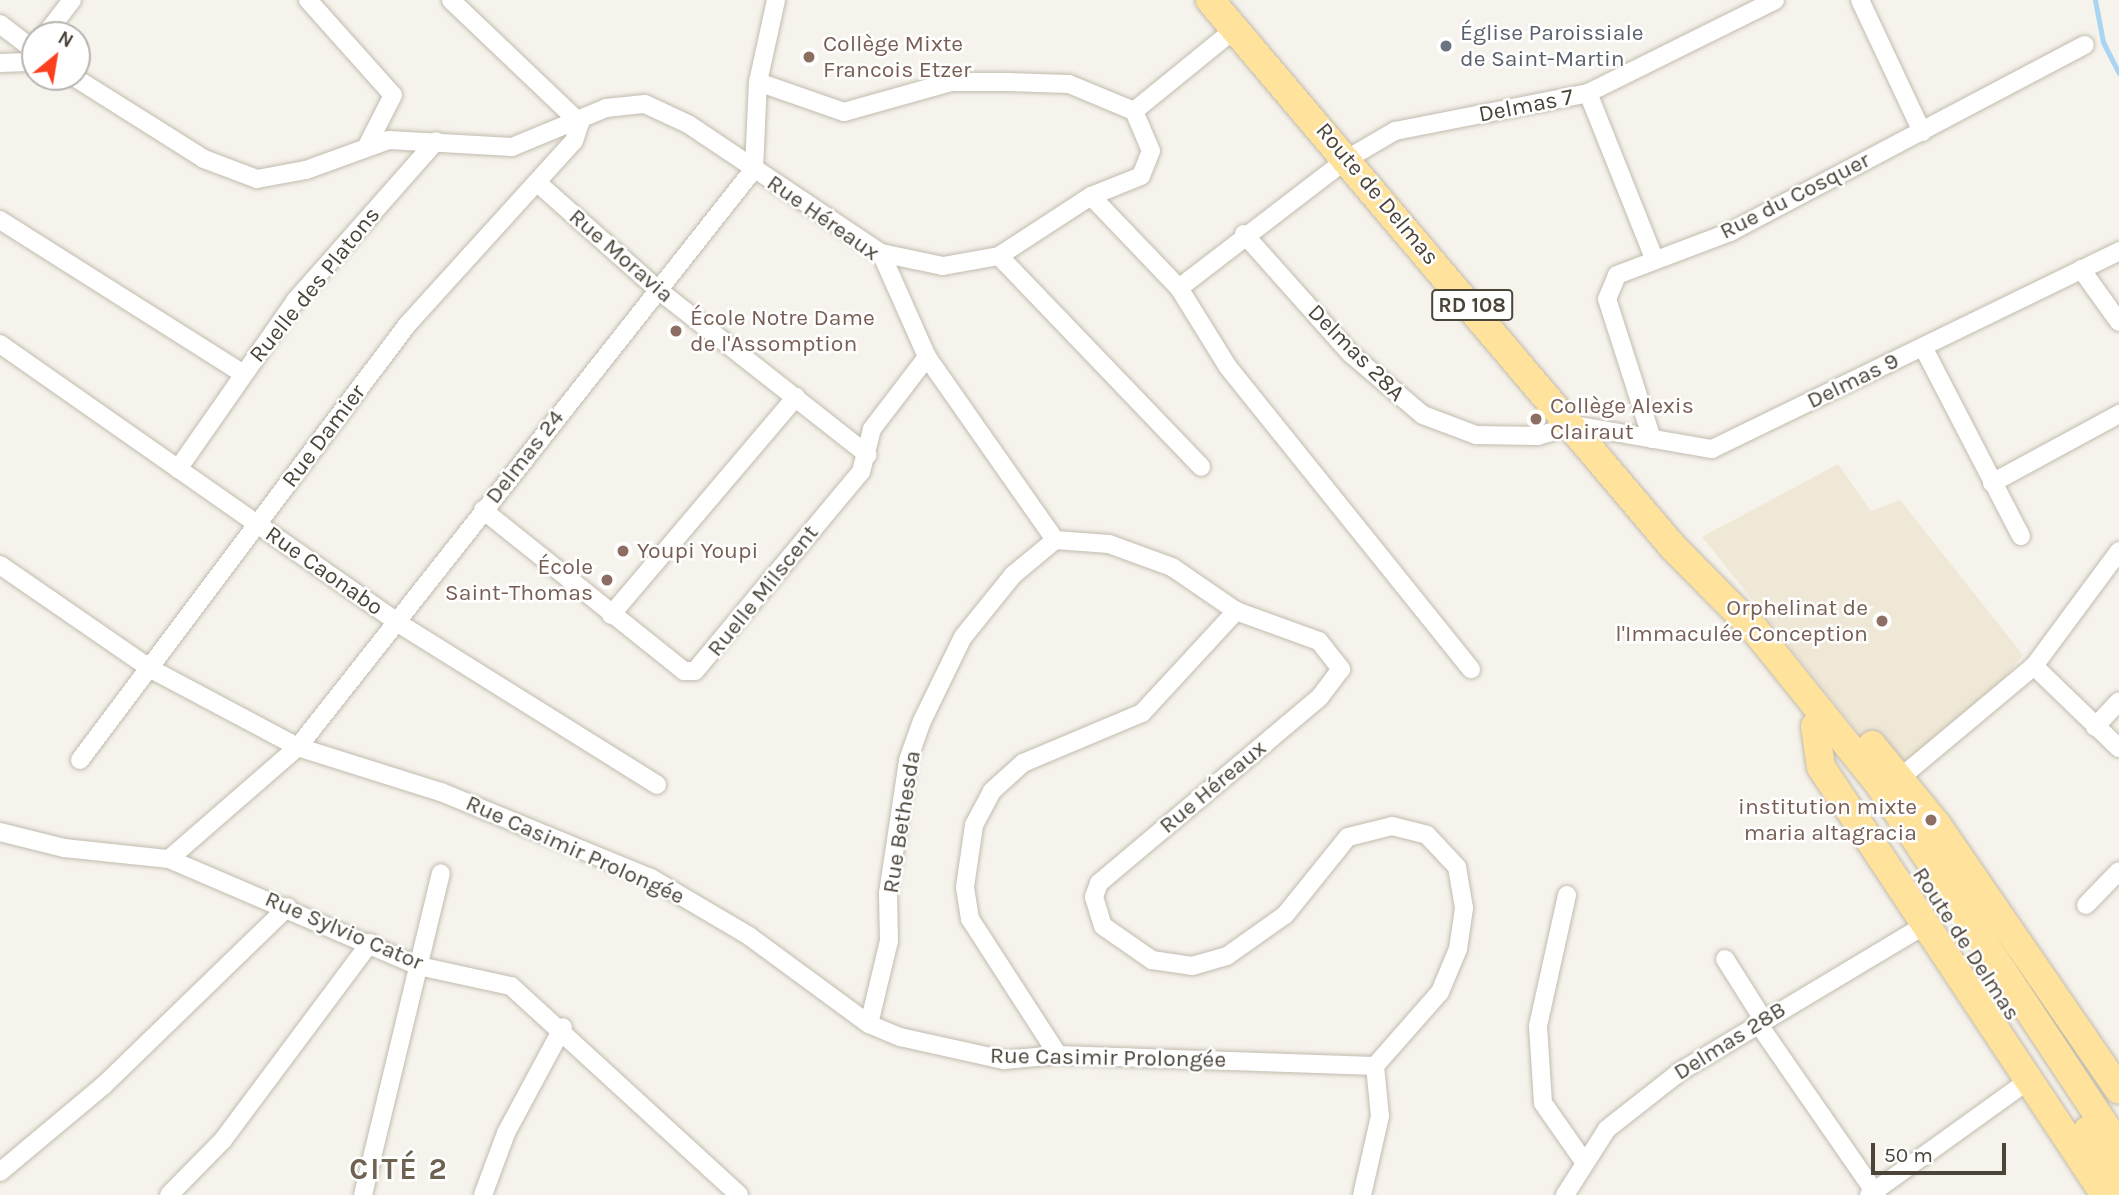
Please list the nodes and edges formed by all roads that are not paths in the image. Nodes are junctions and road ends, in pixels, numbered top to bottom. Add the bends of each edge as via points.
1 (72, 0) edge
2 (308, 0) edge
3 (776, 0) edge
4 (1210, 0) edge
5 (1775, 0) edge
6 (1860, 0) edge
7 (461, 3) edge
8 (56, 21) edge
9 (0, 24) edge
10 (1236, 29) junction
11 (21, 41) edge
12 (2085, 45) dead end
13 (21, 57) edge
14 (0, 63) edge
15 (758, 82) junction
16 (91, 87) edge
17 (1588, 93) junction
18 (1134, 111) junction
19 (580, 123) junction
20 (1922, 132) junction
21 (436, 141) junction
22 (367, 146) junction
23 (1347, 159) junction
24 (754, 169) junction
25 (540, 185) junction
26 (1091, 196) junction
27 (0, 220) edge
28 (1244, 234) junction
29 (2119, 251) edge
30 (881, 253) junction
31 (999, 256) junction
32 (1654, 258) junction
33 (2081, 269) junction
34 (1179, 288) junction
35 (657, 289) junction
36 (2119, 322) edge
37 (0, 344) edge
38 (1923, 347) junction
39 (926, 357) junction
40 (242, 373) junction
41 (796, 397) junction
42 (2119, 414) edge
43 (1574, 425) junction
44 (1652, 439) junction
45 (868, 456) junction
46 (1201, 467) dead end
47 (178, 468) junction
48 (1992, 483) junction
49 (483, 510) junction
50 (258, 526) junction
51 (2021, 536) dead end
52 (1055, 540) junction
53 (2119, 551) edge
54 (0, 565) edge
55 (1236, 611) junction
56 (611, 615) junction
57 (395, 621) junction
58 (2034, 666) junction
59 (151, 668) junction
60 (1471, 669) dead end
61 (2119, 701) edge
62 (1821, 722) junction
63 (2095, 727) junction
64 (298, 747) junction
65 (2119, 748) edge
66 (80, 760) dead end
67 (1900, 778) junction
68 (657, 785) dead end
69 (0, 833) edge
70 (169, 859) junction
71 (2119, 871) edge
72 (441, 873) dead end
73 (2107, 887) junction
74 (1567, 895) dead end
75 (2119, 902) edge
76 (2086, 905) dead end
77 (288, 907) junction
78 (1927, 924) junction
79 (370, 943) junction
80 (1725, 959) dead end
81 (419, 965) junction
82 (1760, 1020) junction
83 (869, 1024) junction
84 (562, 1027) junction
85 (1058, 1055) junction
86 (1375, 1066) junction
87 (2051, 1076) junction
88 (2116, 1078) edge
89 (2119, 1146) edge
90 (1585, 1163) junction
91 (0, 1172) edge
92 (2119, 1178) edge
93 (1873, 1193) edge
94 (169, 1195) edge
95 (363, 1195) edge
96 (483, 1195) edge
97 (739, 1195) edge
98 (1363, 1195) edge
99 (1564, 1195) edge
100 (2105, 1195) edge

1 - 8 street
2 - 22 street via 393,95
3 - 15 street
4 - 10 main road, Route de Delmas / RD 108
5 - 17 street, Delmas 7
6 - 20 street
7 - 19 street
9 - 11 street
10 - 18 street
10 - 23 main road, Route de Delmas / RD 108
12 - 20 street, Rue du Cosquer
13 - 14 street
15 - 18 street via 844,112 951,82 1069,84
15 - 24 street
16 - 22 street, Rue Héreaux via 234,174 282,176
17 - 23 street, Delmas 7 via 1395,131
17 - 32 street
18 - 26 street via 1151,151 1141,176
19 - 21 street, Rue Héreaux via 512,147
19 - 24 street, Rue Héreaux via 606,108 645,104 688,124
19 - 25 street, Rue Damier
20 - 32 street, Rue du Cosquer via 1730,232
21 - 22 street, Rue Héreaux
21 - 40 street, Ruelle des Platons via 295,301
23 - 28 street, Delmas 7
23 - 43 main road, Route de Delmas / RD 108
24 - 30 street, Rue Héreaux
24 - 35 street, Delmas 24
25 - 35 street, Rue Moravia
25 - 50 street, Rue Damier via 407,325
26 - 31 street
26 - 34 street
27 - 40 street
28 - 34 street, Delmas 7
28 - 43 street, Delmas 28A via 1351,354 1423,415 1476,435 1509,438
29 - 33 street, Delmas 9
30 - 31 street via 943,266
30 - 39 street, Rue Héreaux
31 - 46 street
32 - 44 street, Rue du Cosquer via 1617,275 1607,299
33 - 36 street
33 - 38 street, Delmas 9
34 - 60 street via 1228,366
35 - 41 street, Rue Moravia
35 - 49 street, Delmas 24
37 - 47 street, Rue Caonabo
38 - 44 street, Delmas 9 via 1713,449
38 - 48 street
39 - 45 street, Ruelle Milscent via 872,429
39 - 52 street, Rue Héreaux
40 - 47 street, Ruelle des Platons
41 - 45 street, Rue Moravia
41 - 56 street
42 - 48 street
43 - 44 street, Delmas 9
43 - 62 main road, Route de Delmas / RD 108
45 - 56 street, Ruelle Milscent via 695,671 684,671
47 - 50 street, Rue Caonabo
48 - 51 street
49 - 56 street, Ruelle Milscent
49 - 57 street, Delmas 24
50 - 57 street, Rue Caonabo
50 - 59 street, Rue Damier
52 - 55 street, Rue Héreaux via 1109,544 1172,567
52 - 83 street, Rue Bethesda via 1013,575 963,637 922,721 908,761 888,893 889,942
53 - 58 street
54 - 59 street, Rue Casimir Prolongée
55 - 85 street via 1142,713 1023,763 992,791 974,825 965,887 970,919
55 - 86 street, Rue Héreaux via 1319,641 1341,669 1320,697 1099,883 1096,911 1119,942 1152,960 1192,966 1227,957 1284,915 1348,837 1392,826 1427,835 1457,867 1464,908 1458,949 1440,992
57 - 64 street, Delmas 24
57 - 68 street, Rue Caonabo
58 - 63 street
58 - 67 street
59 - 64 street, Rue Casimir Prolongée
59 - 66 street, Rue Damier
61 - 63 street
62 - 67 main road via 1868,741
62 - 78 main road via 1821,766
62 - 87 main road, Route de Delmas / RD 108
63 - 65 street
64 - 70 street, Delmas 24
64 - 83 street, Rue Casimir Prolongée via 441,792 651,878 750,936
67 - 88 main road
69 - 70 street, Rue Sylvio Cator via 64,848
70 - 77 street, Rue Sylvio Cator
71 - 73 street
72 - 81 street
73 - 75 street
73 - 76 street
74 - 90 street via 1538,1026 1543,1103
77 - 79 street, Rue Sylvio Cator
77 - 91 street via 103,1086
78 - 82 street, Delmas 28B
78 - 87 main road
79 - 81 street, Rue Sylvio Cator
79 - 94 street via 223,1140
80 - 82 street
81 - 84 street, Rue Sylvio Cator via 511,986
81 - 95 street
82 - 90 street, Delmas 28B via 1681,1070 1607,1129
82 - 93 street
83 - 85 street, Rue Casimir Prolongée via 946,1050 1003,1060
84 - 96 street via 506,1133
84 - 97 street, Rue Sylvio Cator
85 - 86 street, Rue Casimir Prolongée
86 - 98 street via 1380,1116
87 - 89 main road, Route de Delmas / RD 108
87 - 92 main road, Route de Delmas / RD 108
87 - 93 street
87 - 100 main road
90 - 99 street, Delmas 28B

